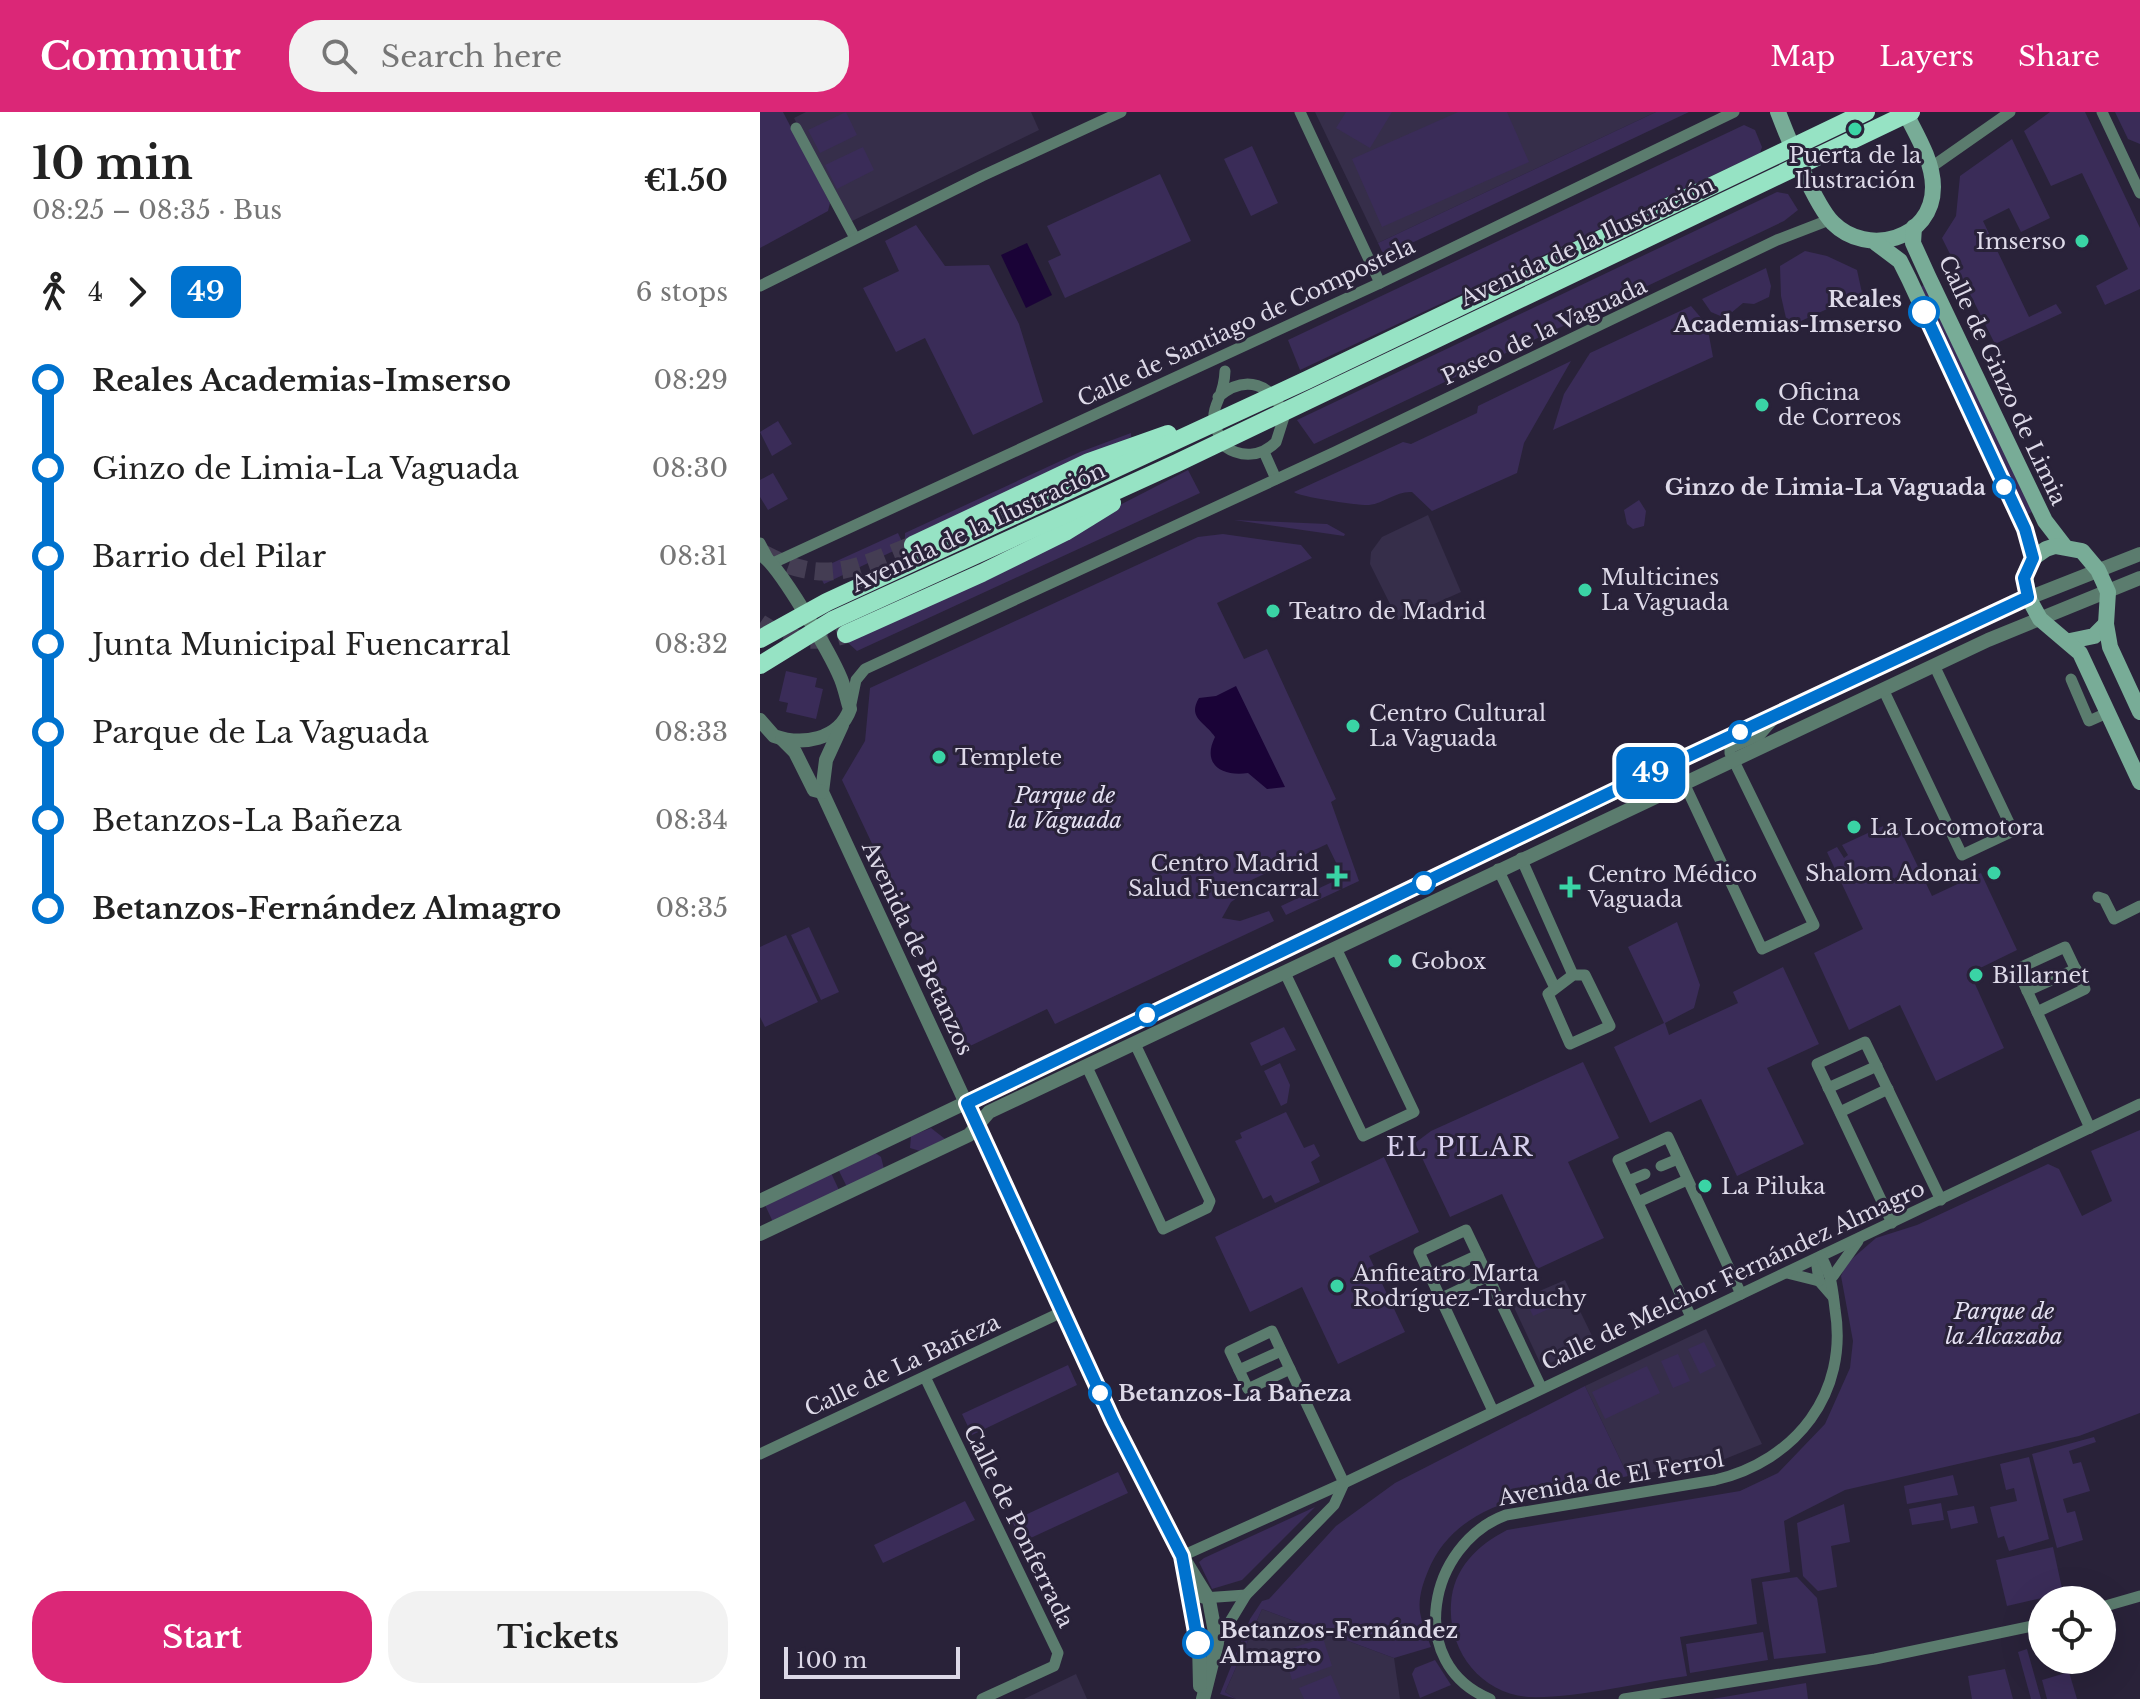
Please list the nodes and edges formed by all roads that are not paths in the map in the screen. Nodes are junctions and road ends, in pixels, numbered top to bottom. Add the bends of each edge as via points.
1 (1121, 112) edge
2 (1300, 112) edge
3 (1734, 112) edge
4 (1778, 112) edge
5 (1866, 112) edge
6 (2010, 112) edge
7 (2102, 112) edge
8 (1907, 113) edge
9 (796, 128) dead end
10 (1793, 147) junction
11 (2140, 159) edge
12 (1803, 166) junction
13 (1930, 168) junction
14 (2128, 168) junction
15 (2140, 193) edge
16 (1829, 220) junction
17 (1914, 227) junction
18 (855, 238) junction
19 (1876, 243) junction
20 (1380, 283) junction
21 (760, 286) edge
22 (1219, 358) junction
23 (1225, 371) junction
24 (1249, 383) junction
25 (1274, 395) junction
26 (1218, 397) junction
27 (1283, 412) junction
28 (1213, 424) junction
29 (1182, 436) junction
30 (1221, 441) junction
31 (1264, 452) junction
32 (1177, 463) junction
33 (1276, 479) junction
34 (760, 543) edge
35 (913, 545) tunnel mouth
36 (2065, 547) junction
37 (2140, 554) edge
38 (767, 558) edge
39 (2033, 558) junction
40 (2098, 570) junction
41 (2140, 578) edge
42 (2108, 592) junction
43 (2028, 597) junction
44 (804, 614) junction
45 (2040, 619) junction
46 (2106, 624) junction
47 (815, 631) junction
48 (846, 634) tunnel mouth
49 (760, 639) edge
50 (2070, 641) junction
51 (760, 665) edge
52 (1934, 665) junction
53 (2071, 679) dead end
54 (1883, 689) junction
55 (850, 709) junction
56 (2140, 712) edge
57 (1779, 713) junction
58 (2107, 713) junction
59 (842, 725) junction
60 (762, 728) edge
61 (782, 739) junction
62 (1733, 760) junction
63 (2140, 782) edge
64 (1684, 783) junction
65 (822, 792) junction
66 (1521, 858) junction
67 (1498, 869) junction
68 (2098, 897) dead end
69 (2140, 906) edge
70 (1336, 948) junction
71 (2076, 969) junction
72 (1285, 973) junction
73 (1573, 975) junction
74 (1554, 986) junction
75 (2027, 991) junction
76 (2037, 1012) junction
77 (1135, 1044) junction
78 (1877, 1066) junction
79 (1087, 1067) junction
80 (1828, 1088) junction
81 (1888, 1089) junction
82 (967, 1103) junction
83 (2140, 1104) edge
84 (1840, 1112) junction
85 (976, 1126) junction
86 (2090, 1128) junction
87 (1678, 1159) junction
88 (1661, 1166) dead end
89 (1645, 1174) dead end
90 (1687, 1180) junction
91 (1628, 1181) junction
92 (1941, 1200) junction
93 (760, 1201) edge
94 (1638, 1202) junction
95 (1892, 1223) junction
96 (760, 1234) edge
97 (1862, 1236) junction
98 (1478, 1255) junction
99 (1818, 1258) junction
100 (1787, 1273) junction
101 (1488, 1276) junction
102 (1833, 1276) junction
103 (1430, 1277) junction
104 (1819, 1281) junction
105 (1741, 1294) junction
106 (1440, 1299) junction
107 (1834, 1299) junction
108 (1062, 1312) junction
109 (1691, 1317) junction
110 (1281, 1351) junction
111 (1290, 1369) junction
112 (1239, 1370) junction
113 (925, 1377) junction
114 (1541, 1387) junction
115 (1493, 1411) junction
116 (760, 1454) edge
117 (1344, 1483) junction
118 (1182, 1556) junction
119 (1188, 1592) junction
120 (1246, 1595) junction
121 (2140, 1596) edge
122 (1209, 1600) junction
123 (2116, 1603) edge
124 (2028, 1627) edge
125 (1217, 1643) junction
126 (982, 1699) edge
127 (1201, 1699) edge
128 (1490, 1699) edge
129 (1624, 1699) edge

1 - 18 street
2 - 20 street
3 - 20 street, Calle de Santiago de Compostela
4 - 10 main road
5 - 10 highway, Avenida de la Ilustración
6 - 13 street
7 - 14 street
8 - 12 highway, Avenida de la Ilustración
8 - 13 main road
9 - 18 street
10 - 12 main road
10 - 25 highway, Avenida de la Ilustración
11 - 14 street
12 - 16 main road
12 - 27 highway, Avenida de la Ilustración
13 - 17 main road via 1932,199
14 - 15 street
16 - 19 main road via 1851,238
16 - 33 street, Paseo de la Vaguada
17 - 19 main road
17 - 36 main road, Calle de Ginzo de Limia via 1913,243 1935,290 2045,521
18 - 21 street
19 - 39 main road, Calle de Ginzo de Limia via 1900,261 1909,279 2025,529
20 - 22 street, Calle de Santiago de Compostela
22 - 23 street
22 - 38 street, Calle de Santiago de Compostela
23 - 24 street
23 - 26 street
24 - 25 street
24 - 26 street
25 - 27 street
25 - 28 highway, Avenida de la Ilustración
26 - 28 street
27 - 30 highway, Avenida de la Ilustración
27 - 31 street via 1278,438
28 - 29 highway, Avenida de la Ilustración
28 - 30 street
29 - 35 highway via 1168,434 1108,454
29 - 44 highway, Avenida de la Ilustración
30 - 31 street via 1238,453
30 - 32 highway, Avenida de la Ilustración
31 - 33 street
32 - 47 highway, Avenida de la Ilustración
32 - 48 highway via 1065,532
33 - 55 street, Paseo de la Vaguada via 865,669 856,680
34 - 38 street
36 - 39 main road via 2055,546
36 - 40 main road, Calle de Ginzo de Limia via 2082,551
37 - 40 street
38 - 44 street
39 - 43 main road, Calle de Ginzo de Limia via 2024,578
40 - 42 main road, Calle de Ginzo de Limia
40 - 43 street
41 - 42 street
42 - 45 street
42 - 46 main road, Calle de Ginzo de Limia
43 - 45 main road
43 - 57 street
44 - 47 street
44 - 49 highway, Avenida de la Ilustración
45 - 50 main road
45 - 52 street
46 - 50 main road via 2094,636
46 - 56 main road, Calle de Ginzo de Limia via 2110,647
47 - 51 highway, Avenida de la Ilustración
47 - 55 street via 841,679
50 - 58 main road
52 - 54 street
52 - 54 street via 2013,831 1962,855
53 - 58 street via 2089,721
54 - 62 street
55 - 59 street
57 - 62 street via 1760,735 1730,748
57 - 82 street
58 - 63 main road
59 - 61 street via 813,740
59 - 65 street via 826,760
60 - 61 street
61 - 65 street, Avenida de Betanzos via 795,752 814,790
62 - 64 street
62 - 64 street via 1814,925 1762,949
64 - 66 street
65 - 82 street, Avenida de Betanzos
66 - 67 street
66 - 73 street
67 - 70 street
67 - 74 street
68 - 69 street via 2114,919
70 - 72 street
70 - 72 street via 1414,1112 1363,1136
71 - 75 street
71 - 75 street via 2065,947 2017,969
71 - 76 street via 2085,989
72 - 77 street
73 - 74 street
73 - 74 street via 1585,975 1610,1026 1570,1044 1549,997
75 - 76 street
76 - 86 street
77 - 79 street
77 - 79 street via 1210,1201 1207,1208 1163,1229
78 - 80 street
78 - 80 street via 1865,1042 1853,1047 1817,1064
78 - 81 street
79 - 85 street via 989,1112
80 - 84 street
81 - 84 street
81 - 92 street
82 - 85 street, Avenida de Betanzos
82 - 93 street
83 - 86 street, Calle de Melchor Fernández Almagro
84 - 95 street
85 - 96 street via 969,1135
85 - 108 street, Avenida de Betanzos
86 - 92 street, Calle de Melchor Fernández Almagro
87 - 88 street
87 - 90 street
87 - 91 street via 1668,1137 1618,1160
89 - 91 street
90 - 94 street
90 - 105 street
91 - 94 street
92 - 95 street, Calle de Melchor Fernández Almagro
94 - 109 street
95 - 97 street, Calle de Melchor Fernández Almagro
97 - 99 street, Calle de Melchor Fernández Almagro
97 - 102 street
98 - 101 street
98 - 103 street
98 - 103 street via 1466,1230 1419,1252
99 - 100 street, Calle de Melchor Fernández Almagro
99 - 102 street, Avenida de El Ferrol
99 - 104 street
100 - 104 street
100 - 105 street, Calle de Melchor Fernández Almagro
101 - 106 street
101 - 114 street
102 - 107 street, Avenida de El Ferrol
103 - 106 street
104 - 107 street
105 - 109 street, Calle de Melchor Fernández Almagro
106 - 115 street
107 - 128 street, Avenida de El Ferrol via 1839,1341 1833,1380 1806,1427 1775,1456 1743,1474 1506,1515 1482,1526 1456,1550 1436,1600 1438,1635 1458,1675
108 - 113 street, Calle de La Bañeza
108 - 118 street, Avenida de Betanzos
109 - 114 street, Calle de Melchor Fernández Almagro
110 - 111 street
110 - 112 street
110 - 112 street via 1272,1331 1230,1351
111 - 112 street via 1248,1389
111 - 117 street
113 - 116 street, Calle de La Bañeza
113 - 126 street, Calle de Ponferrada via 1058,1653 1054,1666
114 - 115 street, Calle de Melchor Fernández Almagro
115 - 117 street, Calle de Melchor Fernández Almagro
117 - 118 street, Calle de Melchor Fernández Almagro
117 - 120 street via 1334,1505
118 - 119 street, Avenida de Betanzos
118 - 122 street, Avenida de Betanzos
119 - 122 street
119 - 127 street, Avenida de Betanzos via 1202,1669
120 - 122 street
120 - 125 street
121 - 123 street
122 - 125 street, Avenida de Betanzos
124 - 129 street via 1875,1659
125 - 127 street, Avenida de Betanzos

